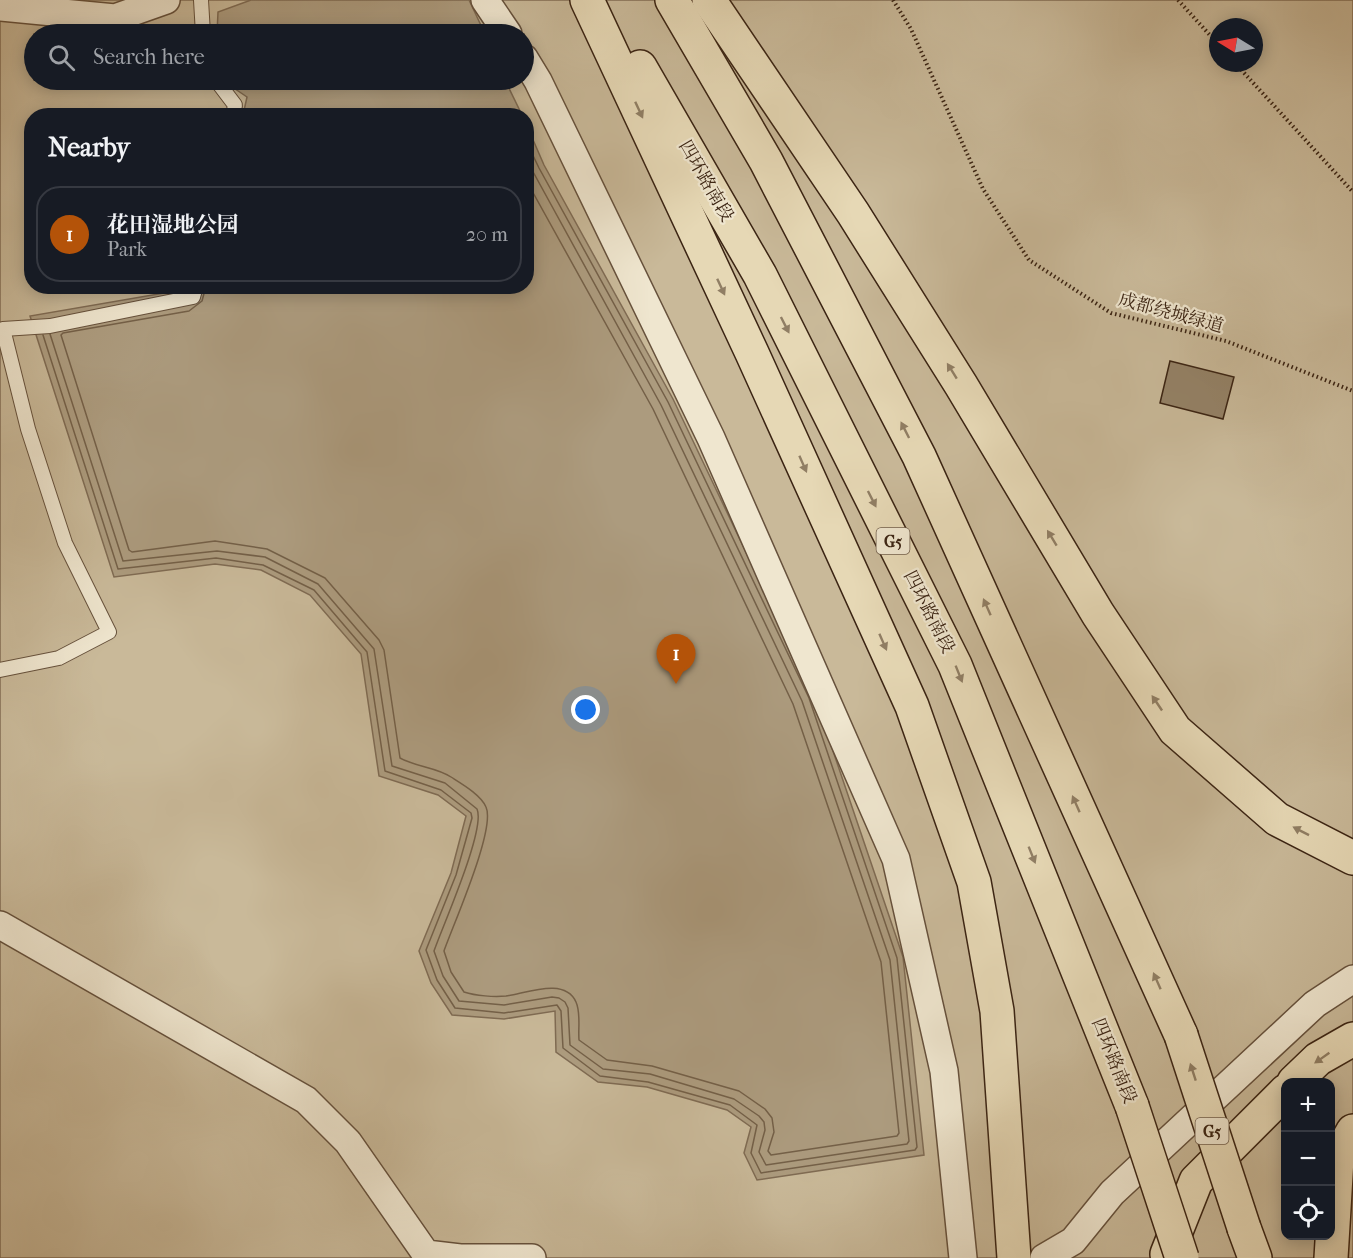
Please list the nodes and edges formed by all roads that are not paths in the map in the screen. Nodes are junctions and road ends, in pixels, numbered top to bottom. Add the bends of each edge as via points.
1 (166, 0) edge
2 (201, 0) edge
3 (485, 0) edge
4 (587, 0) edge
5 (602, 0) edge
6 (672, 0) edge
7 (709, 0) edge
8 (0, 7) edge
9 (202, 24) edge
10 (501, 24) edge
11 (534, 74) edge
12 (224, 90) edge
13 (234, 108) edge
14 (194, 294) edge
15 (0, 670) edge
16 (1353, 858) edge
17 (0, 925) edge
18 (1353, 979) edge
19 (1353, 1039) edge
20 (1299, 1078) edge
21 (1281, 1096) edge
22 (1353, 1131) edge
23 (1250, 1248) edge
24 (532, 1258) edge
25 (963, 1258) edge
26 (1014, 1258) edge
27 (1044, 1258) edge
28 (1166, 1258) edge
29 (1182, 1258) edge
30 (1331, 1258) edge

1 - 8 street via 115,18
2 - 9 lane
3 - 10 street
4 -> 26 highway via 912,706 974,882 997,1011
5 -> 29 highway, 四环路南段 / G5, bridge via 760,275 955,665 1132,1106
23 -> 6 highway, G5, bridge via 1181,1035 919,456 766,161
16 -> 7 highway via 1277,819 1175,730 1098,614 854,213
11 - 25 street via 711,438 896,859 944,1071
12 - 13 lane
14 - 15 lane via 50,326 3,329 28,429 65,543 109,632 58,658
17 - 24 street via 306,1100 348,1142 426,1254
18 - 27 street via 1315,1004 1112,1193 1072,1241
19 -> 20 highway via 1318,1059
21 - 28 highway via 1196,1181
22 - 30 highway via 1337,1159

